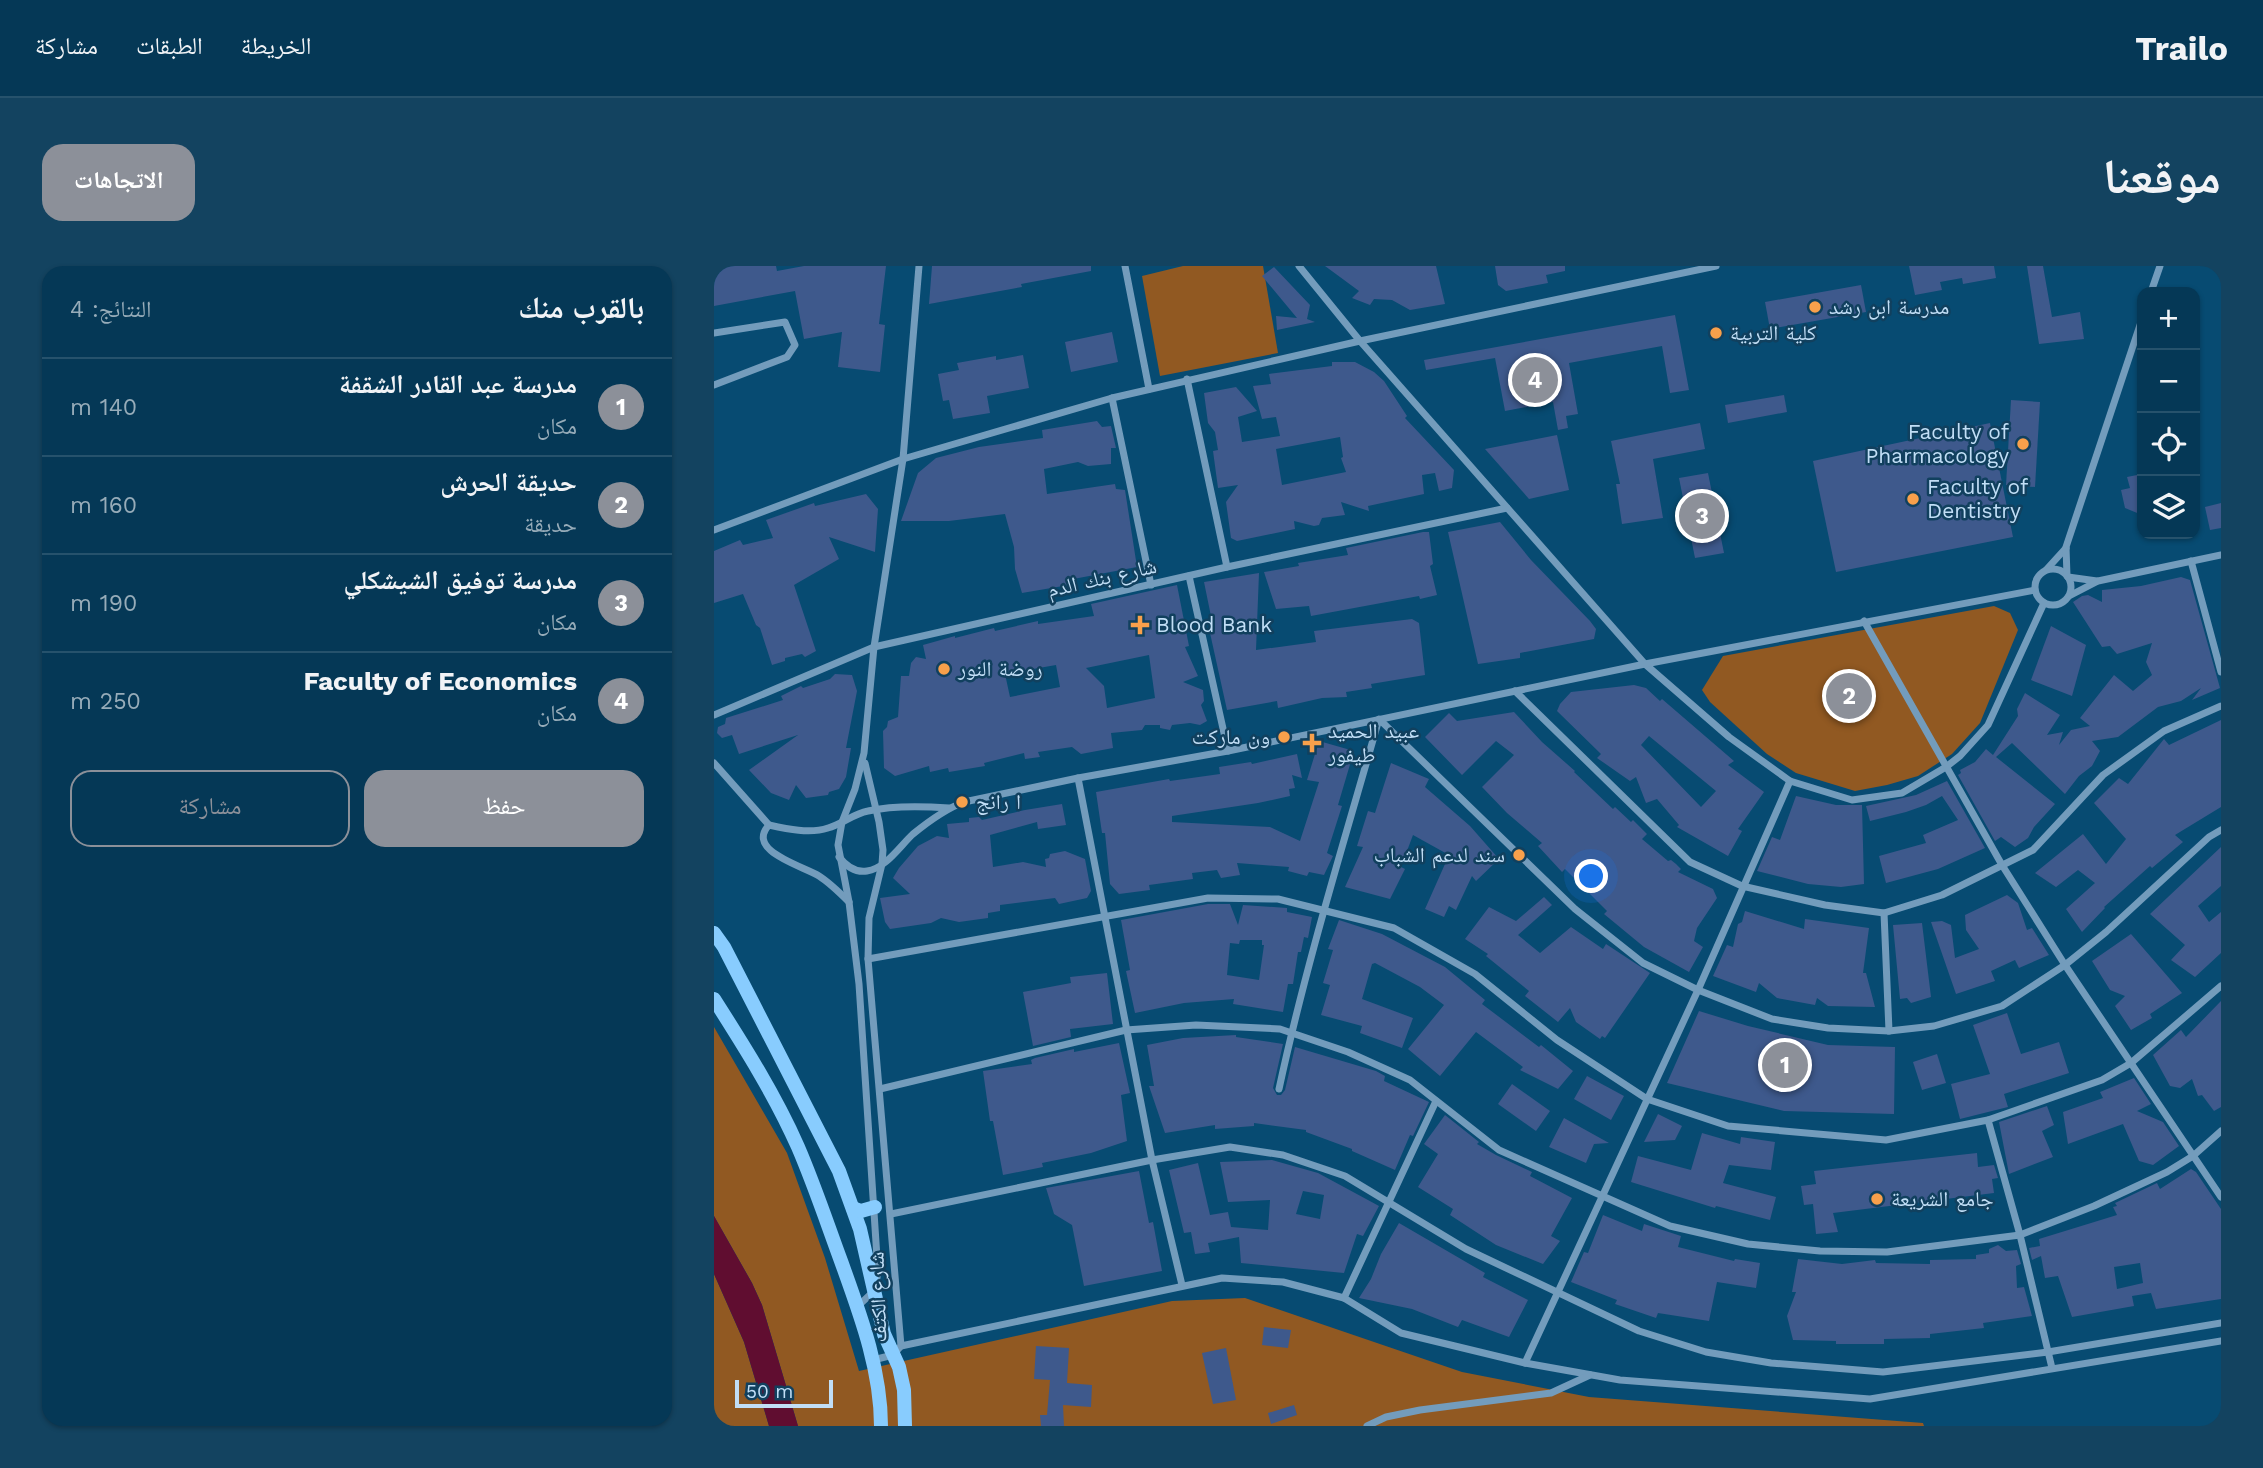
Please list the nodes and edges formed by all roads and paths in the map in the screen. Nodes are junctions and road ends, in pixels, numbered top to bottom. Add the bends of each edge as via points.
1 (1125, 266) edge
2 (1299, 266) edge
3 (1716, 266) edge
4 (2160, 266) edge
5 (919, 268) edge
6 (2153, 287) edge
7 (714, 333) edge
8 (2137, 334) edge
9 (1360, 341) junction
10 (1187, 379) junction
11 (714, 385) edge
12 (1149, 389) junction
13 (1112, 398) junction
14 (903, 459) junction
15 (1507, 508) junction
16 (714, 530) edge
17 (2066, 547) junction
18 (2221, 555) edge
19 (2191, 561) junction
20 (1227, 567) junction
21 (2045, 571) junction
22 (1189, 576) junction
23 (2068, 576) junction
24 (2098, 581) junction
25 (1151, 585) junction
26 (2035, 590) junction
27 (2069, 596) junction
28 (2045, 603) junction
29 (1864, 621) junction
30 (874, 647) junction
31 (1645, 664) junction
32 (2221, 672) edge
33 (1515, 691) junction
34 (2221, 706) edge
35 (714, 715) edge
36 (1379, 719) junction
37 (1228, 751) junction
38 (864, 753) junction
39 (714, 763) edge
40 (1946, 767) junction
41 (1078, 778) junction
42 (1790, 781) junction
43 (949, 808) junction
44 (875, 809) junction
45 (842, 822) junction
46 (769, 825) junction
47 (2221, 830) edge
48 (839, 857) junction
49 (882, 864) junction
50 (2003, 865) junction
51 (1742, 886) junction
52 (849, 902) junction
53 (1324, 910) junction
54 (1884, 913) junction
55 (1104, 915) junction
56 (714, 933) edge
57 (868, 959) junction
58 (2065, 965) junction
59 (2221, 986) edge
60 (1698, 990) junction
61 (714, 999) edge
62 (1126, 1030) junction
63 (1889, 1031) junction
64 (1291, 1032) junction
65 (2131, 1063) junction
66 (880, 1088) junction
67 (1279, 1089) dead end
68 (1647, 1099) junction
69 (1436, 1101) junction
70 (1988, 1120) junction
71 (2221, 1131) edge
72 (2193, 1156) junction
73 (1152, 1160) junction
74 (1602, 1194) junction
75 (2221, 1198) edge
76 (1388, 1203) junction
77 (875, 1207) junction
78 (853, 1208) junction
79 (891, 1214) junction
80 (2020, 1235) junction
81 (1182, 1285) junction
82 (874, 1291) junction
83 (1558, 1291) junction
84 (1344, 1298) junction
85 (858, 1306) junction
86 (2221, 1323) edge
87 (2221, 1341) edge
88 (897, 1351) junction
89 (2048, 1352) junction
90 (872, 1360) junction
91 (1525, 1363) junction
92 (2052, 1368) junction
93 (1591, 1375) junction
94 (881, 1426) edge
95 (905, 1426) edge
96 (1367, 1426) edge

1 - 12 street
2 - 9 street
3 - 9 street
4 - 6 street
5 - 14 street
7 - 11 street via 785,322 795,345 787,357
8 - 17 street
9 - 10 street
9 - 15 street
10 - 12 street
10 - 20 street
12 - 13 street
13 - 14 street
13 - 25 street
14 - 16 street
14 - 30 street
15 - 20 street, شارع بنك الدم
15 - 31 street
17 - 21 street
17 - 23 street
18 - 19 street
19 - 24 street
19 - 32 street
20 - 22 street, شارع بنك الدم
21 - 23 street via 2057,569
21 - 26 street
22 - 25 street, شارع بنك الدم
22 - 37 street
23 - 24 street
23 - 27 street
24 - 27 street
25 - 30 street, شارع بنك الدم
26 - 28 street
26 - 29 street
27 - 28 street via 2058,604
28 - 40 street via 1988,725
29 - 31 street
29 - 40 street
30 - 35 street, شارع بنك الدم
30 - 38 street
31 - 33 street
31 - 42 street via 1729,737
33 - 36 street
33 - 51 street via 1690,862
34 - 50 street via 2165,731 2103,775 2033,850
36 - 37 street
36 - 53 street
36 - 60 street via 1575,909 1643,962
37 - 41 street
38 - 44 street
38 - 45 street
39 - 46 street
40 - 42 street via 1902,793 1852,800
40 - 50 street
41 - 43 street
41 - 55 street
42 - 51 street
43 - 44 street
43 - 49 street
44 - 45 street
44 - 49 street via 882,836
45 - 46 street via 816,831
45 - 48 street
46 - 52 street via 764,830 766,847 823,878
47 - 58 street
48 - 49 street via 859,872
48 - 52 street
49 - 57 street, شارع الكتف via 869,918
50 - 54 street via 1942,895
50 - 58 street
51 - 54 street
51 - 60 street
52 - 77 street
53 - 55 street via 1278,899 1208,898
53 - 64 street
53 - 68 street via 1394,928 1475,974 1557,1040
54 - 63 street
55 - 57 street
55 - 62 street
56 - 78 main road via 839,1171
57 - 66 street, شارع الكتف
58 - 63 street via 2003,1006 1934,1026
58 - 65 street
59 - 65 street
60 - 63 street via 1772,1019
60 - 68 street
61 - 85 main road via 797,1144
62 - 64 street via 1196,1025
62 - 66 street
62 - 73 street
64 - 67 street
64 - 69 street via 1410,1080
65 - 70 street via 2102,1080
65 - 72 street
66 - 79 street, شارع الكتف
68 - 70 street via 1728,1126 1886,1140
68 - 74 street
69 - 74 street via 1499,1150
69 - 76 street
70 - 80 street
71 - 72 street
72 - 75 street
72 - 80 street via 2094,1206
73 - 76 street via 1230,1147 1283,1155 1345,1176
73 - 79 street
73 - 81 street
74 - 80 street via 1670,1226 1760,1245 1820,1251 1887,1252
74 - 83 street
76 - 83 street via 1466,1249
76 - 84 street
77 - 78 main road
77 - 82 street via 878,1273
78 - 82 main road
79 - 88 street, شارع الكتف
80 - 89 street
81 - 84 street via 1222,1278 1283,1282
81 - 88 street
82 - 85 street
82 - 88 main road via 884,1334
83 - 89 street via 1639,1331 1706,1352 1771,1363 1883,1373
83 - 91 street
84 - 91 street via 1401,1333
85 - 90 main road
86 - 89 street
87 - 92 street
88 - 90 street, شارع الكتف
88 - 95 main road
89 - 92 street
90 - 94 main road
91 - 93 street
92 - 93 street via 1870,1399
93 - 96 street via 1550,1394 1420,1410

